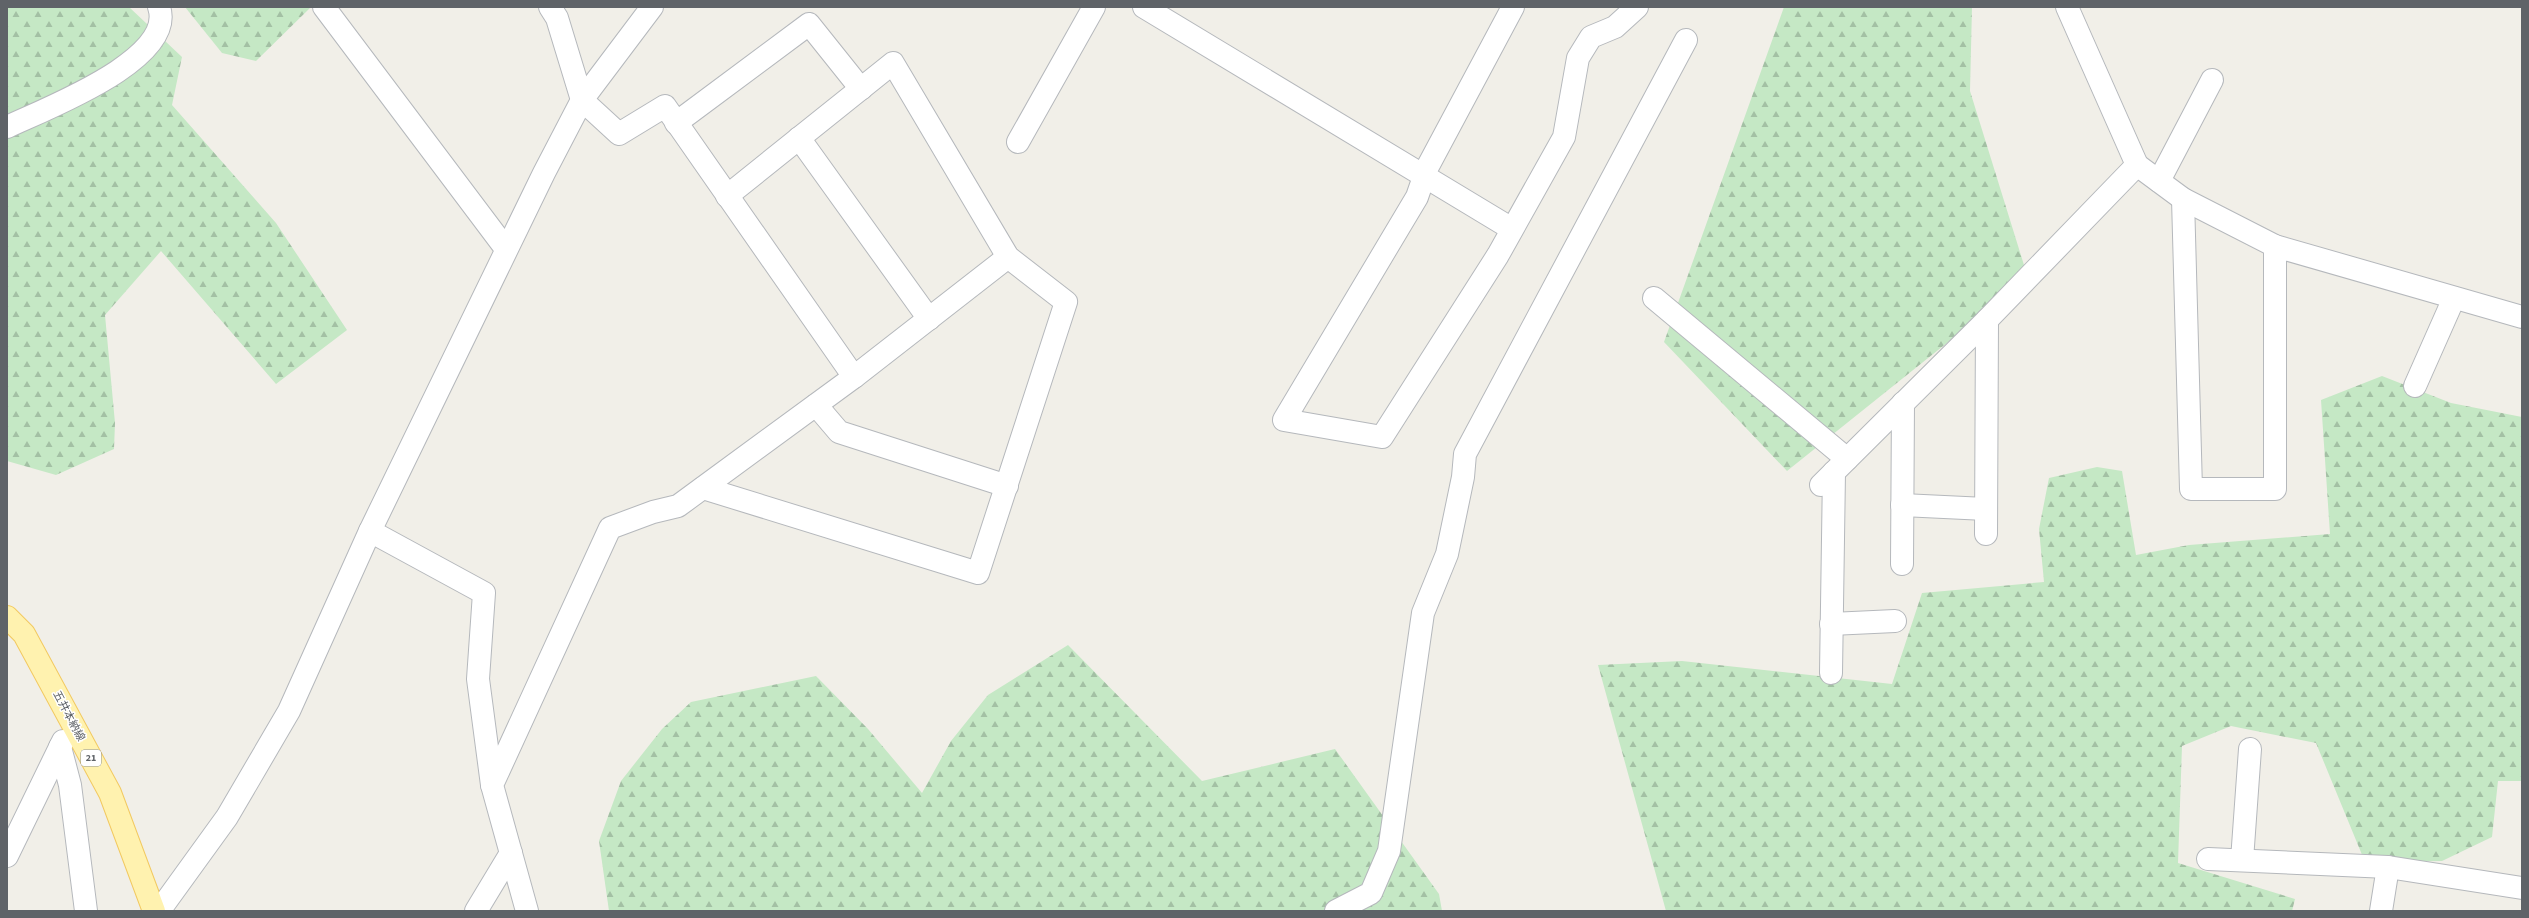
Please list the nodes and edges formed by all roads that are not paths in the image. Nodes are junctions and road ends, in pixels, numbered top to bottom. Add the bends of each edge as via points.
1 (159, 7) edge
2 (324, 7) edge
3 (550, 7) edge
4 (652, 7) edge
5 (1094, 7) edge
6 (1144, 7) edge
7 (1513, 7) edge
8 (1637, 7) edge
9 (2067, 7) edge
10 (1686, 40) dead end
11 (2212, 80) dead end
12 (861, 89) junction
13 (582, 100) junction
14 (676, 123) junction
15 (7, 127) edge
16 (799, 138) junction
17 (1018, 142) dead end
18 (2137, 165) junction
19 (1424, 176) junction
20 (2159, 181) junction
21 (727, 196) junction
22 (2183, 199) junction
23 (1512, 229) junction
24 (2275, 246) junction
25 (506, 249) junction
26 (1008, 257) junction
27 (1654, 298) dead end
28 (2454, 298) junction
29 (2522, 317) edge
30 (929, 319) junction
31 (1987, 320) junction
32 (854, 377) junction
33 (2415, 386) dead end
34 (1903, 403) junction
35 (816, 405) junction
36 (1834, 472) junction
37 (1006, 486) junction
38 (703, 488) junction
39 (1902, 505) junction
40 (1986, 509) junction
41 (370, 531) junction
42 (1986, 534) dead end
43 (1902, 564) dead end
44 (7, 617) edge
45 (1895, 621) dead end
46 (1832, 624) junction
47 (1831, 673) dead end
48 (72, 722) junction
49 (60, 748) junction
50 (2250, 749) dead end
51 (492, 785) junction
52 (511, 853) junction
53 (7, 856) edge
54 (2208, 859) dead end
55 (2242, 860) junction
56 (2388, 868) junction
57 (2522, 888) edge
58 (86, 911) edge
59 (154, 911) edge
60 (159, 911) edge
61 (476, 911) edge
62 (527, 911) edge
63 (1336, 911) edge
64 (2381, 911) edge

1 - 15 street via 158,31 118,73 87,91
2 - 25 street
3 - 13 street via 557,18
4 - 13 street
5 - 17 street
6 - 19 street
7 - 19 street
8 - 23 street via 1615,27 1591,37 1578,58 1564,136
9 - 18 street
10 - 63 street via 1465,454 1463,477 1447,554 1423,612 1389,852 1370,893
11 - 20 street
12 - 14 street via 809,24
12 - 16 street
12 - 26 street via 893,63
13 - 14 street via 619,134 665,106
13 - 25 street
14 - 21 street
16 - 21 street
16 - 30 street
18 - 20 street
18 - 31 street
19 - 23 street
19 - 23 street via 1417,197 1284,420 1382,437
20 - 22 street
21 - 32 street
22 - 24 street
22 - 24 street via 2191,489 2275,489
24 - 28 street
25 - 41 street
26 - 30 street
26 - 37 street via 1066,302
27 - 36 street
28 - 29 street
28 - 33 street
30 - 32 street
31 - 34 street
31 - 40 street
32 - 35 street
34 - 36 street
34 - 39 street
35 - 37 street via 839,432
35 - 38 street
36 - 46 street
37 - 38 street via 978,574
38 - 51 street via 678,506 652,512 610,528
39 - 40 street
39 - 43 street
40 - 42 street
41 - 51 street via 484,593 478,679
41 - 60 street via 288,711 227,817
44 - 48 main road, 五井本納線 / 21 via 24,634
45 - 46 street
46 - 47 street
48 - 49 street
48 - 59 main road, 五井本納線 / 21 via 110,793
49 - 53 street
49 - 58 street via 70,785
50 - 55 street
51 - 52 street
52 - 61 street
52 - 62 street
54 - 55 street
55 - 56 street
56 - 57 street
56 - 64 street

